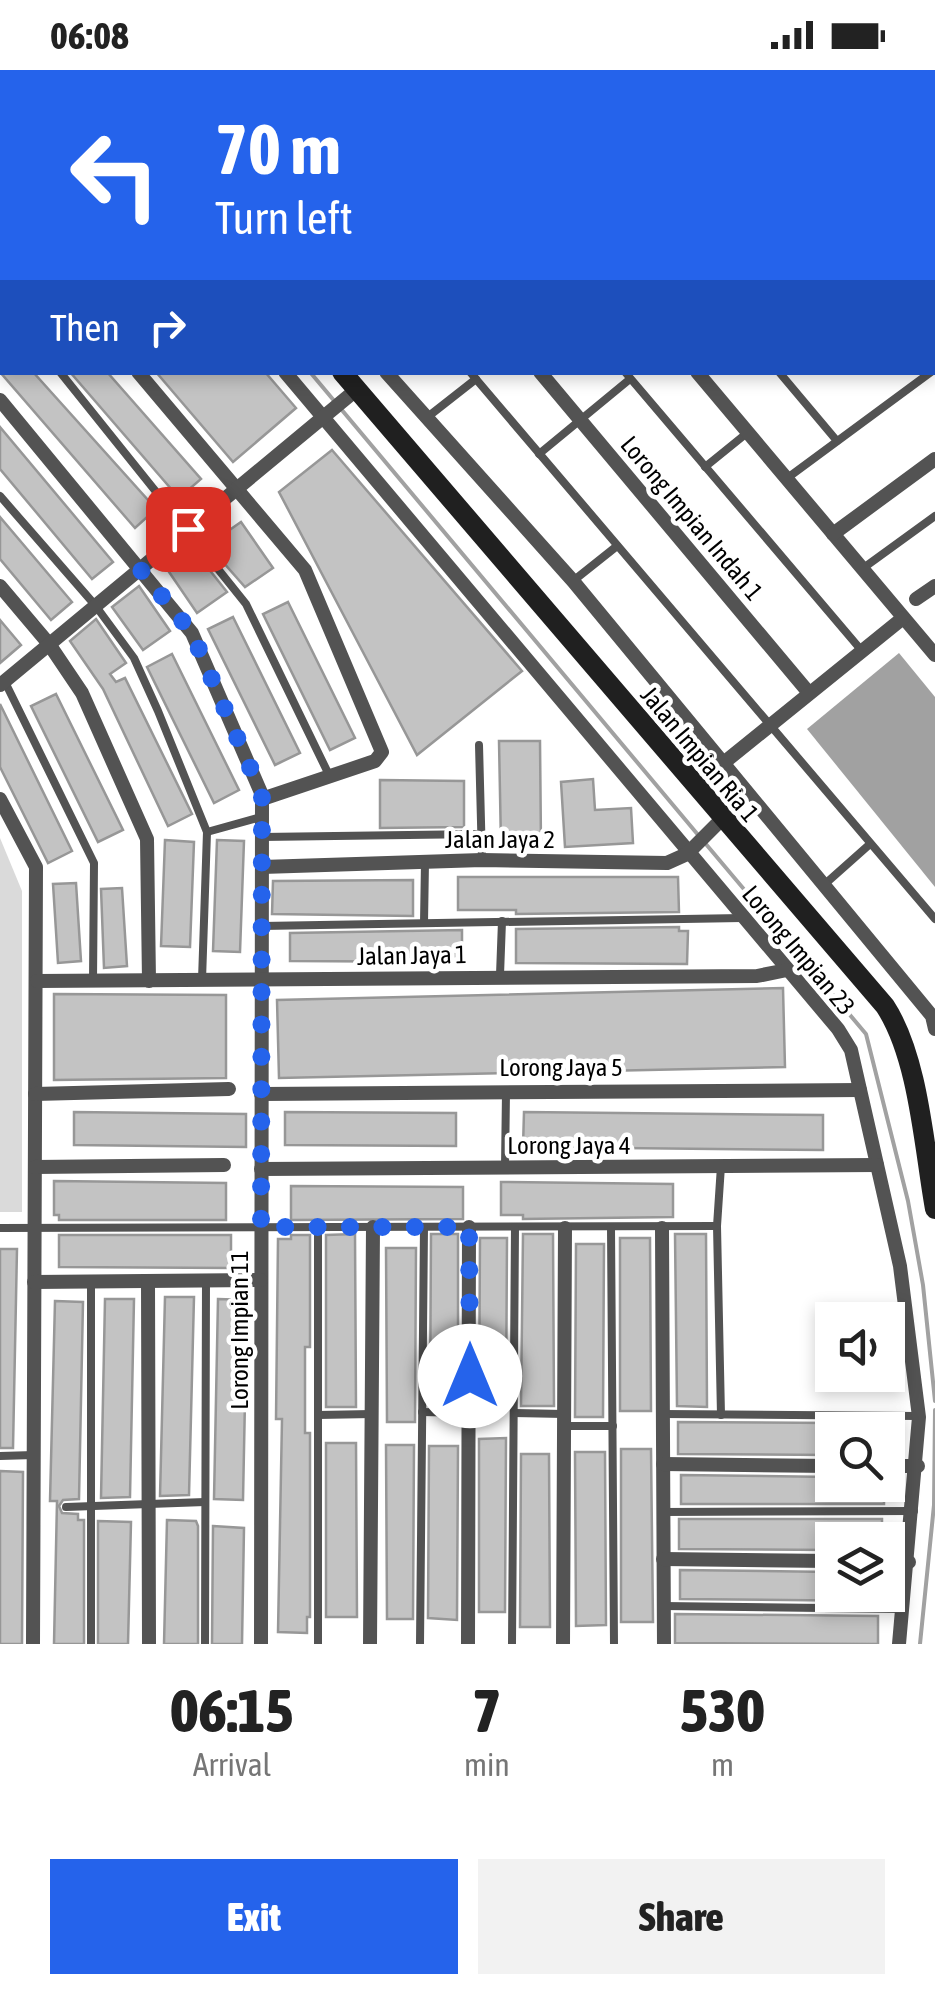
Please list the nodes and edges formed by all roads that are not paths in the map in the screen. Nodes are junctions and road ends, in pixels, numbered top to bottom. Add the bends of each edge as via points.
1 (62, 375) edge
2 (141, 375) edge
3 (288, 375) edge
4 (343, 375) edge
5 (389, 375) edge
6 (542, 375) edge
7 (699, 375) edge
8 (781, 375) edge
9 (924, 375) edge
10 (473, 376) edge
11 (627, 376) edge
12 (350, 394) junction
13 (0, 400) edge
14 (325, 414) junction
15 (426, 419) junction
16 (580, 420) junction
17 (747, 433) junction
18 (836, 442) junction
19 (539, 454) junction
20 (935, 458) edge
21 (705, 467) junction
22 (786, 479) junction
23 (236, 489) junction
24 (0, 496) edge
25 (935, 516) edge
26 (188, 529) junction
27 (833, 534) junction
28 (616, 546) junction
29 (140, 569) junction
30 (862, 569) junction
31 (573, 581) junction
32 (0, 586) edge
33 (935, 586) edge
34 (916, 599) dead end
35 (95, 605) junction
36 (904, 618) junction
37 (49, 644) junction
38 (862, 651) junction
39 (935, 655) edge
40 (2, 683) edge
41 (809, 693) junction
42 (768, 726) junction
43 (479, 744) dead end
44 (725, 761) junction
45 (330, 778) junction
46 (695, 786) junction
47 (0, 799) edge
48 (262, 799) junction
49 (262, 817) junction
50 (716, 824) junction
51 (207, 832) junction
52 (481, 834) junction
53 (262, 837) junction
54 (870, 844) junction
55 (692, 848) junction
56 (482, 860) junction
57 (425, 862) junction
58 (262, 868) junction
59 (825, 884) junction
60 (744, 918) junction
61 (935, 918) edge
62 (502, 921) junction
63 (424, 923) junction
64 (262, 926) junction
65 (787, 970) junction
66 (500, 975) junction
67 (202, 980) junction
68 (37, 981) junction
69 (94, 981) junction
70 (149, 981) junction
71 (262, 981) junction
72 (934, 1020) edge
73 (230, 1089) dead end
74 (506, 1090) junction
75 (860, 1090) junction
76 (35, 1094) junction
77 (262, 1094) junction
78 (224, 1165) dead end
79 (721, 1166) junction
80 (878, 1166) junction
81 (35, 1167) junction
82 (504, 1167) junction
83 (261, 1169) junction
84 (935, 1209) edge
85 (718, 1226) junction
86 (35, 1227) junction
87 (261, 1227) junction
88 (318, 1227) junction
89 (372, 1227) junction
90 (424, 1227) junction
91 (469, 1227) junction
92 (0, 1228) edge
93 (515, 1228) junction
94 (565, 1228) junction
95 (611, 1228) junction
96 (662, 1228) junction
97 (206, 1280) junction
98 (261, 1280) junction
99 (34, 1282) junction
100 (91, 1282) junction
101 (148, 1282) junction
102 (422, 1412) junction
103 (470, 1413) junction
104 (514, 1413) junction
105 (318, 1414) junction
106 (372, 1414) junction
107 (663, 1414) junction
108 (721, 1415) junction
109 (920, 1416) junction
110 (565, 1420) junction
111 (612, 1426) junction
112 (34, 1455) junction
113 (0, 1456) edge
114 (663, 1464) junction
115 (815, 1466) edge
116 (905, 1466) edge
117 (918, 1466) junction
118 (205, 1502) junction
119 (148, 1504) junction
120 (66, 1507) dead end
121 (92, 1507) junction
122 (914, 1511) junction
123 (663, 1512) junction
124 (663, 1559) junction
125 (815, 1562) edge
126 (908, 1562) joint
127 (905, 1597) edge
128 (664, 1606) junction
129 (815, 1608) edge
130 (904, 1612) edge
131 (34, 1644) edge
132 (92, 1644) edge
133 (148, 1644) edge
134 (205, 1644) edge
135 (260, 1644) edge
136 (318, 1644) edge
137 (370, 1644) edge
138 (420, 1644) edge
139 (468, 1644) edge
140 (512, 1644) edge
141 (564, 1644) edge
142 (614, 1644) edge
143 (664, 1644) edge
144 (899, 1644) edge

1 - 26 lane
2 - 23 street
3 - 14 street, Lorong Impian 23
4 - 12 street, Jalan Impian Ria 1
5 - 15 street, Jalan Impian Ria 1
6 - 16 street, Lorong Impian Indah 1
7 - 17 street
8 - 18 lane
9 - 18 lane
10 - 15 lane
10 - 19 lane
11 - 16 lane
11 - 21 lane
12 - 14 street
12 - 46 street, Jalan Impian Ria 1
13 - 29 street, Lorong Impian 11
14 - 23 street
14 - 55 street, Lorong Impian 23
15 - 31 street, Jalan Impian Ria 1
16 - 19 lane
16 - 41 street, Lorong Impian Indah 1
17 - 21 lane
17 - 22 street
18 - 22 lane
19 - 28 lane
20 - 27 street
21 - 38 lane
22 - 27 street
23 - 26 street
23 - 45 street via 305,570 382,752
24 - 35 lane
25 - 30 lane
26 - 29 street
26 - 45 lane via 246,604
27 - 30 street
28 - 31 lane
28 - 42 lane
29 - 35 street
29 - 48 street, Lorong Impian 11 via 192,633
30 - 36 street
31 - 44 street, Jalan Impian Ria 1
32 - 37 street
33 - 34 street
35 - 37 street
35 - 51 lane via 134,658
36 - 38 street
36 - 39 street
37 - 40 street
37 - 70 street via 82,692 147,839
38 - 41 street
40 - 69 lane via 94,864
41 - 42 street
42 - 44 street
42 - 54 lane
43 - 52 lane
44 - 46 street
44 - 59 street, Jalan Impian Ria 1
45 - 48 street
46 - 50 street, Jalan Impian Ria 1
47 - 68 street via 36,867
48 - 49 street, Lorong Impian 11
49 - 51 lane
49 - 53 street, Lorong Impian 11
50 - 55 street
50 - 84 street, Jalan Impian Ria 1 via 898,1026
51 - 67 lane
52 - 53 lane
52 - 56 lane
53 - 58 street, Lorong Impian 11
54 - 59 lane
54 - 61 lane
55 - 56 street, Jalan Jaya 2 via 667,863
55 - 60 street, Lorong Impian 23
56 - 57 street, Jalan Jaya 2
57 - 58 street, Jalan Jaya 2
57 - 63 lane
58 - 64 street, Lorong Impian 11
59 - 72 street, Jalan Impian Ria 1
60 - 62 lane
60 - 65 street, Lorong Impian 23
62 - 63 lane
62 - 66 lane
63 - 64 lane
64 - 71 street, Lorong Impian 11
65 - 66 street, Jalan Jaya 1 via 758,976
65 - 75 street, Lorong Impian 23 via 838,1028
66 - 71 street, Jalan Jaya 1
67 - 70 street, Jalan Jaya 1
67 - 71 street, Jalan Jaya 1
68 - 69 street, Jalan Jaya 1
68 - 76 street
69 - 70 street, Jalan Jaya 1
71 - 77 street, Lorong Impian 11
73 - 76 street
74 - 75 street, Lorong Jaya 5
74 - 77 street, Lorong Jaya 5
74 - 82 lane
75 - 80 street, Lorong Impian 23
76 - 81 street
77 - 83 street, Lorong Impian 11
78 - 81 street
79 - 80 street, Lorong Jaya 4
79 - 82 street, Lorong Jaya 4
79 - 85 lane
80 - 109 street, Lorong Impian 23 via 900,1266
81 - 86 street
82 - 83 street, Lorong Jaya 4
83 - 87 street, Lorong Impian 11
85 - 96 lane
85 - 108 lane
86 - 87 lane
86 - 92 lane
86 - 99 street
87 - 88 lane
87 - 98 street, Lorong Impian 11
88 - 89 lane
88 - 105 lane
89 - 90 lane
89 - 106 street
90 - 91 lane
90 - 102 lane
91 - 93 lane
91 - 103 street
93 - 94 lane
93 - 104 lane
94 - 95 lane
94 - 110 street
95 - 96 lane
95 - 111 lane
96 - 107 street
97 - 98 street
97 - 101 street
97 - 118 lane
98 - 135 street, Lorong Impian 11
99 - 100 street
99 - 112 street
100 - 101 street
100 - 121 lane
101 - 119 street
102 - 103 lane
102 - 138 lane
103 - 139 street
104 - 110 lane
104 - 140 lane
105 - 106 lane
105 - 136 lane
106 - 137 street
107 - 108 lane
107 - 114 street
108 - 109 lane
109 - 117 street, Lorong Impian 23
110 - 111 lane
110 - 141 street
111 - 142 lane
112 - 113 lane
112 - 131 street
114 - 115 street
114 - 123 street
116 - 117 street
117 - 122 street, Lorong Impian 23
118 - 119 lane
118 - 134 lane
119 - 121 lane
119 - 133 street
120 - 121 lane
121 - 132 lane
122 - 123 lane
122 - 126 street, Lorong Impian 23
123 - 124 street
124 - 125 street
124 - 128 street
126 - 127 street, Lorong Impian 23
128 - 129 lane
128 - 143 street
130 - 144 street, Lorong Impian 23

